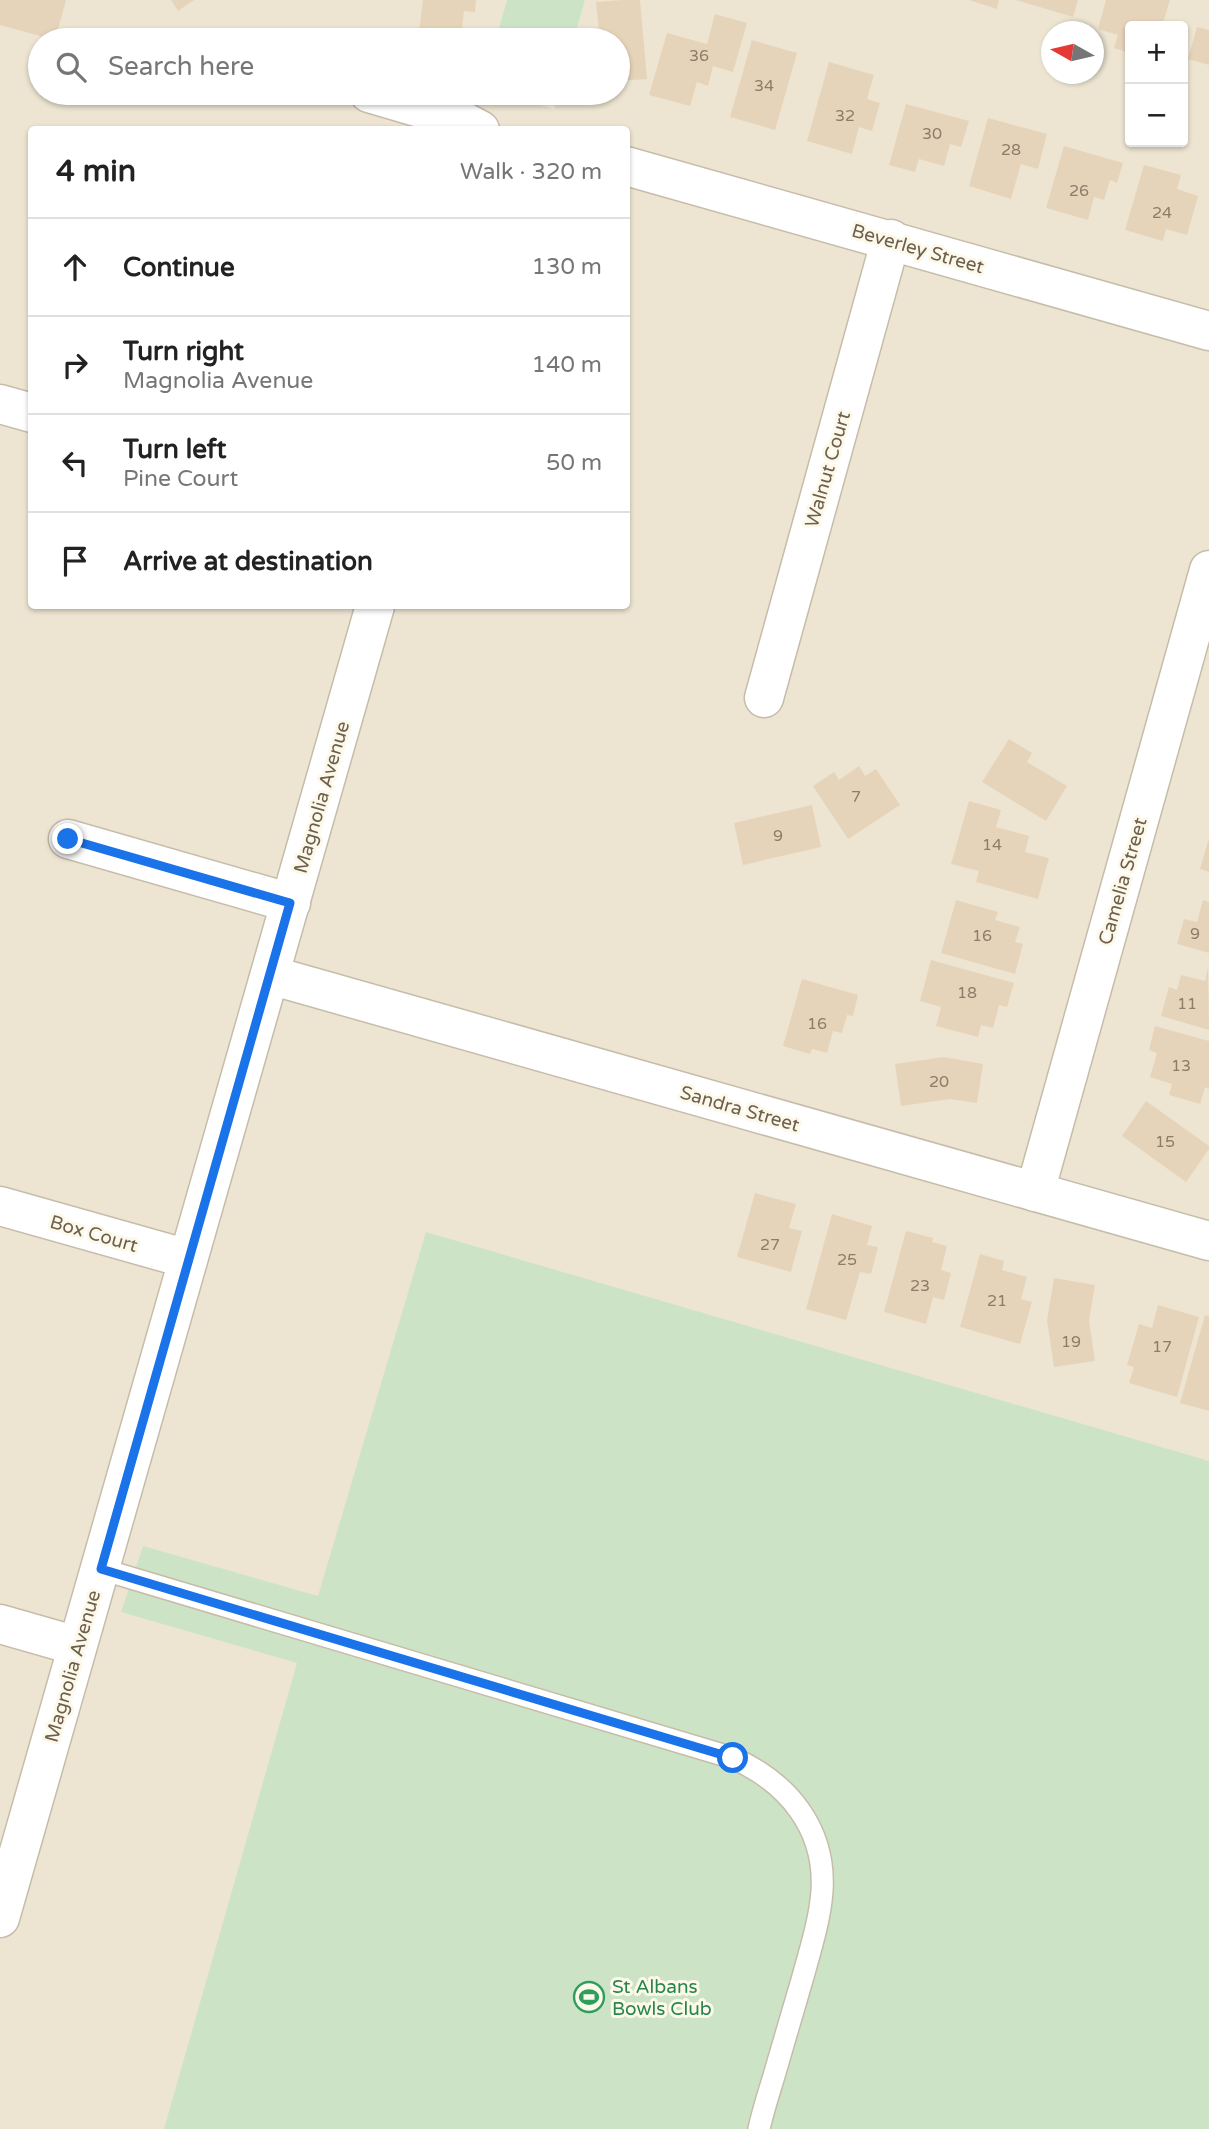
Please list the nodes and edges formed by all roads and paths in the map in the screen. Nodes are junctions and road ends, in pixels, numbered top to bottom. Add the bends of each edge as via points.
1 (410, 105) edge
2 (472, 126) edge
3 (630, 167) edge
4 (891, 240) junction
5 (1209, 331) edge
6 (0, 404) edge
7 (28, 412) edge
8 (1209, 570) edge
9 (374, 609) edge
10 (764, 698) dead end
11 (68, 839) dead end
12 (290, 903) junction
13 (270, 975) junction
14 (1035, 1192) junction
15 (0, 1206) edge
16 (1209, 1241) edge
17 (188, 1259) junction
18 (101, 1569) junction
19 (0, 1624) edge
20 (78, 1646) junction
21 (0, 1918) edge
22 (759, 2129) edge

1 - 2 street
3 - 4 street, Beverley Street
4 - 5 street, Beverley Street
4 - 10 street, Walnut Court
6 - 7 street
8 - 14 street, Camelia Street
9 - 12 street, Magnolia Avenue
11 - 12 street
12 - 13 street, Magnolia Avenue
13 - 14 street, Sandra Street
13 - 17 street, Magnolia Avenue
14 - 16 street, Sandra Street
15 - 17 street, Box Court
17 - 18 street, Magnolia Avenue
18 - 20 street, Magnolia Avenue
18 - 22 lane via 733,1758 774,1781 792,1798 817,1843 822,1889
19 - 20 street
20 - 21 street, Magnolia Avenue

